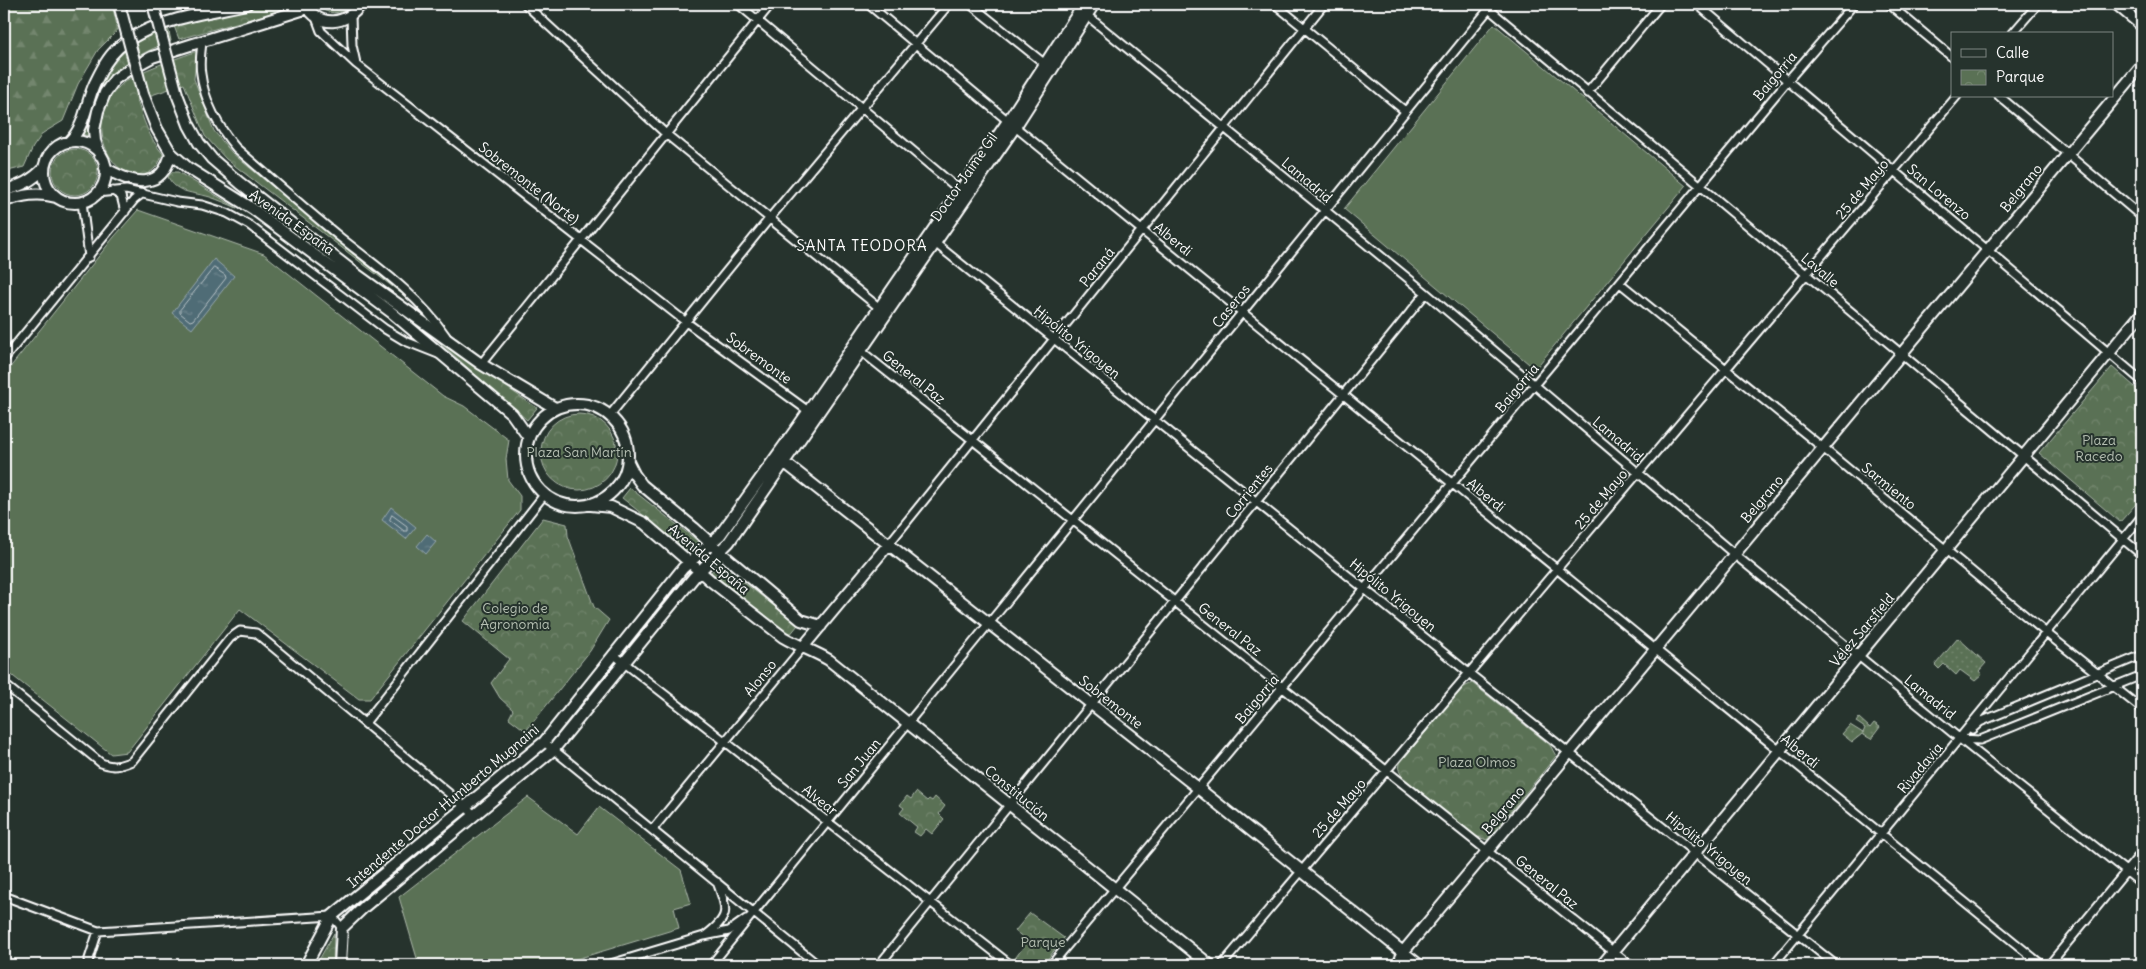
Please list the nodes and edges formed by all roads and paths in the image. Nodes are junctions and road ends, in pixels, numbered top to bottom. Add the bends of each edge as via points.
1 (119, 4) edge
2 (152, 4) edge
3 (247, 4) edge
4 (361, 4) edge
5 (414, 4) edge
6 (525, 4) edge
7 (738, 4) edge
8 (771, 4) edge
9 (868, 4) edge
10 (949, 4) edge
11 (970, 4) edge
12 (1094, 4) edge
13 (1275, 4) edge
14 (1324, 4) edge
15 (1660, 4) edge
16 (1697, 4) edge
17 (1854, 4) edge
18 (1889, 4) edge
19 (2038, 4) edge
20 (2116, 4) edge
21 (1488, 5) edge
22 (380, 6) dead end
23 (309, 9) edge
24 (1084, 9) edge
25 (351, 16) junction
26 (758, 20) junction
27 (2142, 26) edge
28 (1305, 28) junction
29 (2014, 32) edge
30 (202, 42) junction
31 (916, 44) junction
32 (1951, 56) edge
33 (356, 64) junction
34 (1045, 64) junction
35 (2142, 65) edge
36 (1789, 80) junction
37 (1587, 93) junction
38 (1955, 98) edge
39 (2001, 98) edge
40 (863, 108) junction
41 (1405, 111) junction
42 (1011, 124) junction
43 (1226, 128) junction
44 (666, 134) junction
45 (69, 142) junction
46 (171, 153) junction
47 (100, 155) junction
48 (2067, 155) junction
49 (44, 168) junction
50 (105, 168) junction
51 (1894, 170) junction
52 (1700, 187) junction
53 (4, 190) edge
54 (113, 191) junction
55 (97, 193) junction
56 (143, 194) junction
57 (963, 194) junction
58 (56, 197) junction
59 (4, 200) edge
60 (82, 202) junction
61 (1324, 211) junction
62 (125, 212) junction
63 (2142, 217) edge
64 (769, 219) junction
65 (1143, 230) junction
66 (582, 240) junction
67 (935, 243) junction
68 (1988, 250) junction
69 (89, 257) junction
70 (1806, 275) junction
71 (1620, 284) junction
72 (1426, 294) junction
73 (883, 310) junction
74 (1243, 312) junction
75 (2142, 313) edge
76 (686, 322) junction
77 (1054, 340) junction
78 (451, 342) junction
79 (861, 351) junction
80 (2110, 353) junction
81 (1901, 355) junction
82 (445, 358) junction
83 (4, 359) edge
84 (481, 364) junction
85 (1726, 370) junction
86 (2142, 381) edge
87 (1535, 386) junction
88 (1344, 394) junction
89 (555, 408) junction
90 (812, 414) junction
91 (610, 415) junction
92 (1154, 419) junction
93 (529, 438) junction
94 (974, 440) junction
95 (1823, 448) junction
96 (2024, 456) junction
97 (628, 462) junction
98 (784, 462) junction
99 (1639, 474) junction
100 (1453, 484) junction
101 (544, 495) junction
102 (1256, 501) junction
103 (591, 505) junction
104 (2142, 516) edge
105 (1073, 520) junction
106 (2123, 539) junction
107 (710, 543) junction
108 (888, 545) junction
109 (1947, 550) junction
110 (720, 552) junction
111 (1734, 554) junction
112 (2142, 556) edge
113 (690, 561) junction
114 (700, 570) junction
115 (1557, 570) junction
116 (1364, 588) junction
117 (1175, 602) junction
118 (989, 624) junction
119 (821, 626) junction
120 (2045, 632) junction
121 (804, 647) junction
122 (1656, 649) junction
123 (613, 654) junction
124 (1859, 655) junction
125 (2142, 655) edge
126 (623, 662) junction
127 (2097, 673) junction
128 (1470, 674) junction
129 (2142, 676) edge
130 (4, 684) edge
131 (1283, 686) junction
132 (2114, 687) junction
133 (1091, 704) junction
134 (2142, 709) edge
135 (908, 722) junction
136 (365, 723) junction
137 (1960, 739) junction
138 (544, 742) junction
139 (725, 742) junction
140 (553, 750) junction
141 (1779, 750) junction
142 (1570, 752) junction
143 (1387, 771) junction
144 (1198, 788) junction
145 (1010, 805) junction
146 (467, 808) junction
147 (475, 816) junction
148 (828, 821) junction
149 (653, 829) junction
150 (1881, 834) junction
151 (1487, 850) junction
152 (2142, 852) edge
153 (1695, 853) junction
154 (2127, 870) junction
155 (1301, 871) junction
156 (717, 882) junction
157 (2142, 884) edge
158 (1116, 889) junction
159 (4, 896) edge
160 (931, 902) junction
161 (755, 913) junction
162 (332, 916) junction
163 (342, 928) junction
164 (98, 931) junction
165 (1798, 935) junction
166 (704, 936) junction
167 (1404, 951) junction
168 (1613, 951) junction
169 (87, 965) edge
170 (306, 965) edge
171 (340, 965) edge
172 (608, 965) edge
173 (711, 965) edge
174 (818, 965) edge
175 (879, 965) edge
176 (1011, 965) edge
177 (1051, 965) edge
178 (1210, 965) edge
179 (1222, 965) edge
180 (1398, 965) edge
181 (1419, 965) edge
182 (1602, 965) edge
183 (1630, 965) edge
184 (1773, 965) edge
185 (1836, 965) edge
186 (2042, 965) edge
187 (2049, 965) edge

1 - 46 main road, Avenida España, bridge via 144,94 157,129
2 - 78 main road, Avenida España, bridge via 177,94 189,125 212,159 356,274
3 - 45 main road via 177,20 138,33 103,66 76,135
4 - 25 main road
5 - 22 street
6 - 44 street
7 - 26 street
8 - 26 street
9 - 31 street, Alberdi
10 - 31 street
11 - 34 street
12 - 24 main road, Doctor Jaime Gil
13 - 28 street
14 - 28 street, Paraná
15 - 37 street
16 - 36 street, San Lorenzo
17 - 36 street, Baigorria
18 - 32 street
19 - 29 street
20 - 27 main road
21 - 37 street, Lavalle
21 - 41 street, Caseros
23 - 25 main road via 331,21
23 - 30 main road
23 - 33 street, Sobremonte (Norte) via 325,35
24 - 34 main road, Doctor Jaime Gil
24 - 42 main road, Doctor Jaime Gil
24 - 43 street, Lamadrid
25 - 33 street
26 - 40 street
26 - 44 street
28 - 41 street
28 - 43 street, Paraná
30 - 47 main road via 152,57 116,79 105,93 94,130
30 - 78 street, Avenida España via 201,74 224,134 338,236 412,295 432,315
31 - 40 street
31 - 42 street, Alberdi
33 - 66 street, Sobremonte (Norte)
34 - 42 main road, Doctor Jaime Gil
35 - 48 main road, Belgrano
36 - 51 street, San Lorenzo
36 - 52 street, Baigorria
37 - 52 street, Lavalle
38 - 51 street, 25 de Mayo
39 - 48 street
40 - 57 street
40 - 64 street
41 - 61 street, Caseros
42 - 57 main road, Doctor Jaime Gil
42 - 65 street, Alberdi
43 - 61 street, Lamadrid
43 - 65 street, Paraná
44 - 64 street
44 - 66 street
45 - 47 main road via 86,144
45 - 49 main road via 52,151
46 - 50 main road via 163,172 155,180 144,182 118,176
46 - 82 main road, Avenida España via 188,168 305,246
47 - 50 main road
48 - 63 street
48 - 68 main road, Belgrano
49 - 53 main road via 35,178
49 - 58 main road via 49,189
50 - 55 main road via 105,177
51 - 68 street, San Lorenzo
51 - 70 street, 25 de Mayo
52 - 70 street, Lavalle
52 - 71 street, Baigorria
54 - 55 street, Avenida España
54 - 56 street, Avenida España
54 - 62 street via 121,196
55 - 60 main road
56 - 62 street
56 - 82 street, Avenida España via 227,213 249,225 385,329
57 - 67 main road, Doctor Jaime Gil
57 - 73 main road, Doctor Jaime Gil
58 - 59 main road via 41,193
58 - 60 main road
60 - 69 street
61 - 72 street, Lamadrid
61 - 74 street, Caseros
62 - 69 street
64 - 73 street
64 - 76 street
65 - 74 street, Alberdi
65 - 77 street, Paraná
66 - 76 street, Sobremonte (Norte)
66 - 84 street
67 - 73 main road, Doctor Jaime Gil
67 - 77 street, Hipólito Yrigoyen
68 - 80 street, San Lorenzo
68 - 81 main road, Belgrano
69 - 83 street
70 - 81 street, Lavalle
70 - 85 street, 25 de Mayo
71 - 85 street, Sarmiento
71 - 87 street, Baigorria
72 - 87 street, Lamadrid
72 - 88 street, Corrientes
73 - 79 main road, Doctor Jaime Gil
73 - 90 main road, Doctor Jaime Gil
74 - 88 street, Alberdi
74 - 92 street, Caseros
75 - 80 main road, Vélez Sarsfield
76 - 90 street, Sobremonte
76 - 91 street
77 - 92 street, Hipólito Yrigoyen
77 - 94 street, Paraná
78 - 84 main road, Avenida España
79 - 90 main road, Doctor Jaime Gil
79 - 94 street, General Paz
80 - 86 street, San Lorenzo
80 - 96 main road, Vélez Sarsfield
81 - 95 main road, Belgrano
81 - 96 street, Lavalle
82 - 93 main road, Avenida España via 512,414
84 - 89 main road, Avenida España
85 - 95 street, Sarmiento
85 - 99 street, 25 de Mayo
87 - 99 street, Lamadrid
87 - 100 street, Baigorria
88 - 100 street, Alberdi
88 - 102 street, Corrientes
89 - 91 main road via 580,404 596,407
89 - 93 main road via 537,423
90 - 98 main road, Doctor Jaime Gil
90 - 107 main road, Intendente Doctor Humberto Mugnaini
91 - 97 main road via 628,444
92 - 102 street, Hipólito Yrigoyen
92 - 105 street, Caseros
93 - 101 main road via 527,468
94 - 105 street, General Paz
94 - 108 street, Paraná
95 - 109 street, Sarmiento
95 - 111 main road, Belgrano
96 - 106 street, Lavalle
96 - 109 main road, Vélez Sarsfield
97 - 103 main road via 616,489
97 - 107 main road, Avenida España via 642,485
98 - 108 main road, Sobremonte
98 - 110 main road, Intendente Doctor Humberto Mugnaini
99 - 111 street, Lamadrid
99 - 115 street, 25 de Mayo
100 - 115 street, Alberdi
100 - 116 street, Baigorria
101 - 103 main road via 574,507
101 - 136 street
102 - 116 street, Hipólito Yrigoyen
102 - 117 street, Corrientes
103 - 113 main road, Avenida España via 612,507 644,522
104 - 106 street, Rivadavia
105 - 117 street, General Paz
105 - 118 street, Caseros
106 - 112 street, Lavalle
106 - 120 street, Rivadavia
107 - 110 main road, Avenida España
107 - 113 main road, Intendente Doctor Humberto Mugnaini
108 - 118 main road, Sobremonte
108 - 119 main road, Alonso
109 - 120 street, Sarmiento
109 - 124 main road, Vélez Sarsfield
110 - 114 main road, Intendente Doctor Humberto Mugnaini
110 - 119 main road, Avenida España via 801,620
111 - 122 main road, Belgrano
111 - 124 street, Lamadrid
113 - 114 main road, Avenida España
113 - 123 main road, Intendente Doctor Humberto Mugnaini
114 - 121 main road, Avenida España via 783,637
114 - 126 main road, Intendente Doctor Humberto Mugnaini
115 - 122 street, Alberdi
115 - 128 street, 25 de Mayo
116 - 128 street, Hipólito Yrigoyen
116 - 131 street, Baigorria
117 - 131 street, General Paz
117 - 133 street, Corrientes
118 - 133 main road, Sobremonte
118 - 135 street, San Juan
119 - 121 main road, Alonso
120 - 127 street, Sarmiento
120 - 137 street, Rivadavia
121 - 135 main road, Constitución via 829,660
121 - 139 street, Alonso
122 - 141 street, Alberdi
122 - 142 main road, Belgrano
123 - 126 street, Alvear
123 - 138 main road, Intendente Doctor Humberto Mugnaini
124 - 137 street, Lamadrid
124 - 141 main road, Vélez Sarsfield
125 - 127 street
126 - 139 street, Alvear
126 - 140 main road, Intendente Doctor Humberto Mugnaini
127 - 132 street, Sarmiento
127 - 137 street via 1980,722
128 - 142 street, Hipólito Yrigoyen
128 - 143 street, 25 de Mayo
129 - 132 street
130 - 136 street via 101,763 120,766 132,761 230,638 240,631 256,633
131 - 143 street, General Paz
131 - 144 street, Baigorria
132 - 134 street, Sarmiento
132 - 137 street via 1980,740
133 - 144 main road, Sobremonte
133 - 145 street, Corrientes
135 - 145 main road, Constitución
135 - 148 street, San Juan
136 - 146 street
137 - 150 street, Rivadavia
137 - 154 street, Lamadrid
138 - 140 street
138 - 146 main road, Intendente Doctor Humberto Mugnaini
139 - 148 street, Alvear
139 - 149 street, Alonso
140 - 147 main road, Intendente Doctor Humberto Mugnaini
140 - 149 street
141 - 150 street, Alberdi
141 - 153 main road, Vélez Sarsfield
142 - 151 main road, Belgrano
142 - 153 street, Hipólito Yrigoyen
143 - 151 street, General Paz
143 - 155 street, 25 de Mayo
144 - 155 main road, Sobremonte
144 - 158 street, Baigorria
145 - 158 main road, Constitución
145 - 160 street, Corrientes
146 - 147 street
146 - 162 main road, Intendente Doctor Humberto Mugnaini
147 - 163 main road, Intendente Doctor Humberto Mugnaini via 364,906
148 - 160 street, Alvear
148 - 161 street, San Juan
149 - 156 street
150 - 165 street, Rivadavia
150 - 186 street, Alberdi
151 - 167 main road, Belgrano
151 - 168 street, General Paz
152 - 154 street
153 - 165 street, Hipólito Yrigoyen
153 - 168 main road, Vélez Sarsfield
154 - 157 street, Lamadrid
154 - 187 street
155 - 167 main road, Sobremonte
155 - 179 street, 25 de Mayo
156 - 161 street
156 - 166 street via 725,915 721,924
158 - 177 street, Baigorria
158 - 178 main road, Constitución
159 - 164 street
160 - 175 street, Corrientes
160 - 176 street, Alvear
161 - 166 street via 729,931
161 - 173 street, San Juan
161 - 174 street
162 - 163 street
162 - 164 street
162 - 170 main road, Intendente Doctor Humberto Mugnaini
163 - 171 main road
164 - 169 street
165 - 184 street, Rivadavia
165 - 185 street, Hipólito Yrigoyen
166 - 172 street
167 - 180 main road, Belgrano
167 - 181 main road, Sobremonte
168 - 182 main road, Vélez Sarsfield
168 - 183 street, General Paz

